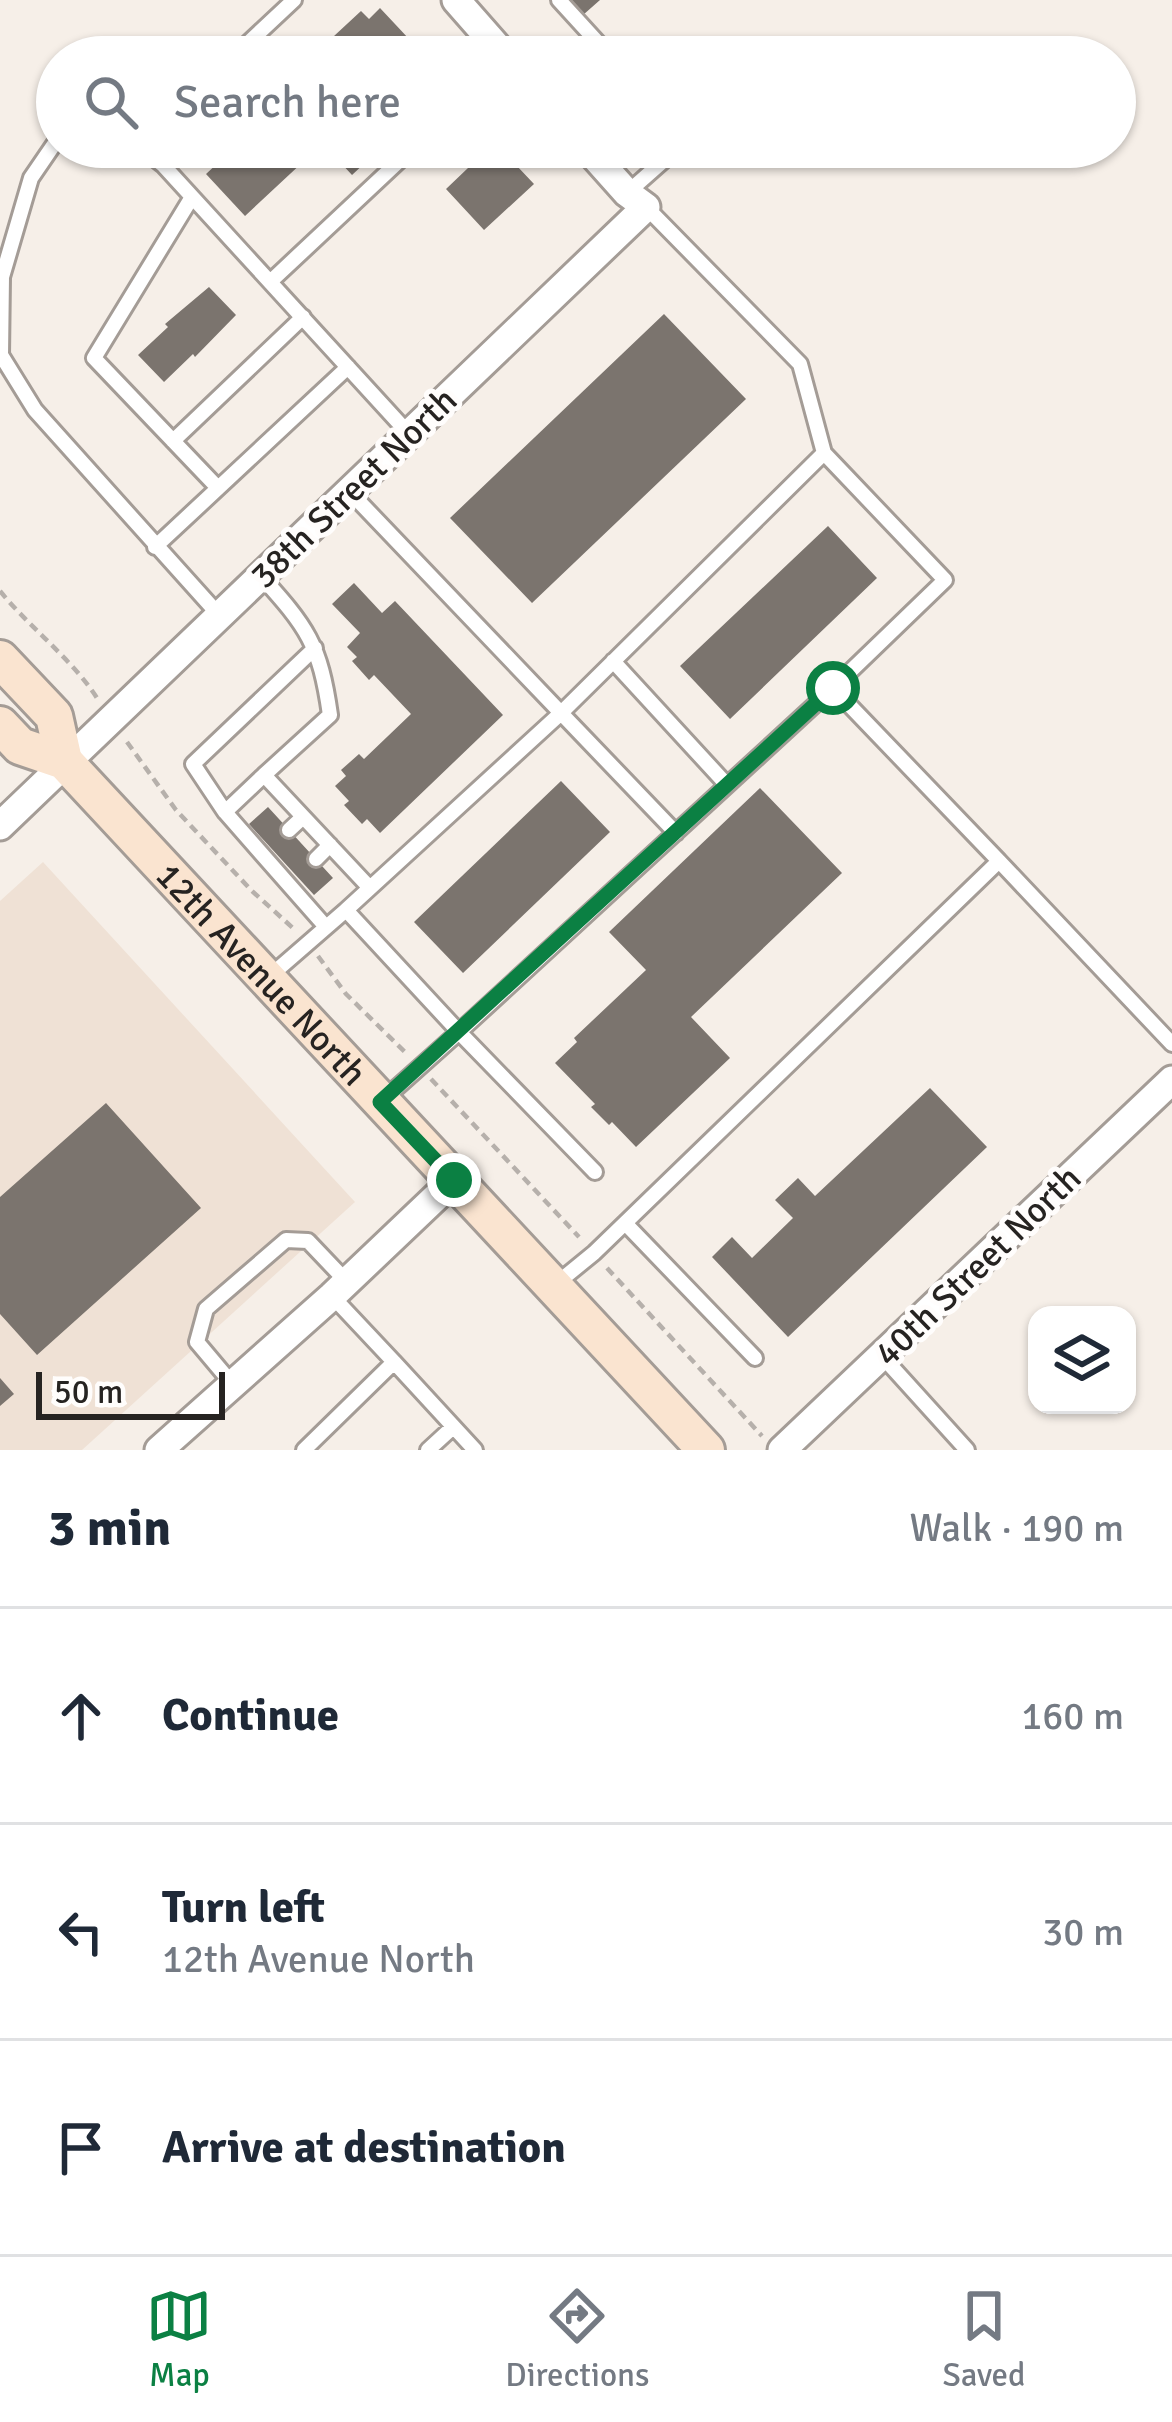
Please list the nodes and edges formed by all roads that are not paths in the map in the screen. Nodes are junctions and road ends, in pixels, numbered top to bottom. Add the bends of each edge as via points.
1 (294, 0) edge
2 (456, 0) edge
3 (559, 0) edge
4 (255, 36) edge
5 (486, 36) edge
6 (591, 36) edge
7 (38, 168) edge
8 (162, 168) edge
9 (392, 168) edge
10 (606, 168) edge
11 (662, 168) edge
12 (192, 197) junction
13 (636, 200) junction
14 (270, 282) junction
15 (303, 317) junction
16 (348, 367) junction
17 (410, 434) junction
18 (173, 441) junction
19 (824, 453) junction
20 (218, 488) junction
21 (349, 491) junction
22 (155, 547) junction
23 (260, 575) junction
24 (219, 615) junction
25 (315, 648) junction
26 (0, 659) edge
27 (613, 662) junction
28 (833, 688) junction
29 (561, 712) junction
30 (0, 725) edge
31 (64, 761) junction
32 (264, 775) junction
33 (728, 785) junction
34 (225, 812) junction
35 (303, 817) junction
36 (0, 826) edge
37 (289, 830) dead end
38 (676, 833) junction
39 (330, 845) junction
40 (316, 859) dead end
41 (999, 861) junction
42 (370, 888) junction
43 (346, 910) junction
44 (326, 927) junction
45 (268, 978) junction
46 (459, 1032) junction
47 (1172, 1044) edge
48 (1172, 1080) edge
49 (380, 1102) junction
50 (596, 1172) dead end
51 (454, 1180) junction
52 (626, 1223) junction
53 (553, 1286) junction
54 (340, 1289) junction
55 (882, 1356) junction
56 (755, 1358) dead end
57 (394, 1362) junction
58 (233, 1386) junction
59 (453, 1426) junction
60 (169, 1446) edge
61 (304, 1450) edge
62 (428, 1450) edge
63 (475, 1450) edge
64 (706, 1450) edge
65 (779, 1450) edge
66 (968, 1450) edge

1 - 4 lane
2 - 5 street
3 - 6 lane
7 - 22 lane via 2,277 1,355 35,410
8 - 12 lane
9 - 14 lane
10 - 13 street
11 - 13 lane
12 - 14 lane
12 - 18 lane via 94,358
13 - 17 street, 38th Street North
13 - 19 lane via 800,364
14 - 15 lane
15 - 16 lane
15 - 18 lane
16 - 17 lane
16 - 20 lane
17 - 21 street, 38th Street North
18 - 20 lane
19 - 27 lane
19 - 28 lane via 945,580
20 - 22 lane
21 - 23 street, 38th Street North
21 - 29 lane
22 - 24 lane
23 - 24 street, 38th Street North
23 - 25 lane
24 - 31 street, 38th Street North
25 - 32 lane via 330,715
25 - 34 lane via 193,764
26 - 31 main road, 12th Avenue North via 54,716
27 - 29 lane
27 - 33 lane
28 - 33 lane
28 - 41 lane
29 - 38 lane
29 - 42 lane
30 - 31 main road, 12th Avenue North via 20,746
31 - 36 street, 38th Street North
31 - 45 main road, 12th Avenue North
32 - 34 lane
32 - 35 lane
33 - 38 lane
34 - 44 lane
35 - 37 lane
35 - 39 lane
38 - 46 lane
39 - 40 lane
39 - 42 lane
41 - 47 lane
41 - 52 lane
42 - 43 lane
43 - 44 lane
43 - 46 lane
44 - 45 lane
45 - 49 main road, 12th Avenue North
46 - 49 lane
46 - 50 lane
48 - 55 street, 40th Street North
49 - 51 main road, 12th Avenue North
51 - 53 main road, 12th Avenue North
51 - 54 street
52 - 53 lane
52 - 56 lane
53 - 64 main road, 12th Avenue North
54 - 57 lane
54 - 58 street
54 - 58 lane via 308,1241 286,1240 220,1294 206,1309 197,1342
55 - 65 street, 40th Street North
55 - 66 lane
57 - 59 lane
57 - 61 lane
58 - 60 street
59 - 62 lane
59 - 63 lane

